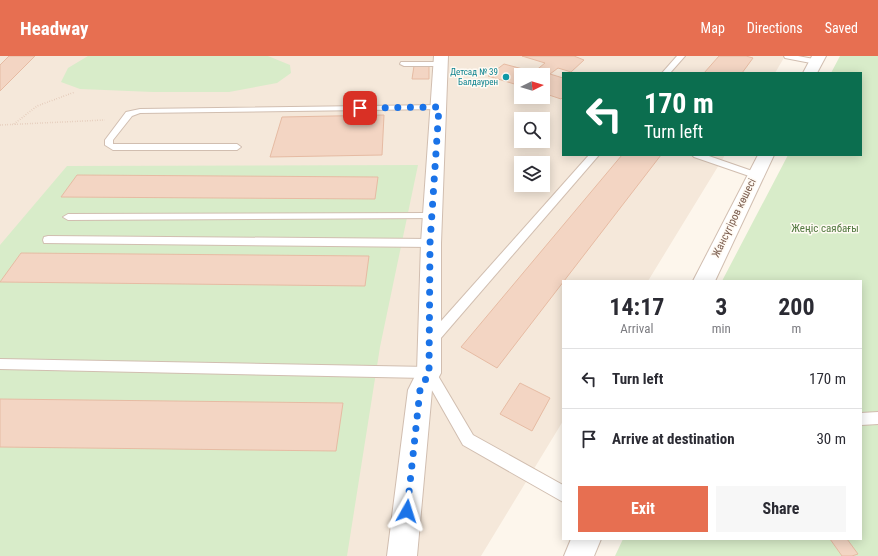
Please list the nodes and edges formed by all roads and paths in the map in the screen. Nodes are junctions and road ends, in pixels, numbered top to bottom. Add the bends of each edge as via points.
1 (681, 56) edge
2 (788, 56) edge
3 (441, 60) edge
4 (404, 64) dead end
5 (815, 64) edge
6 (667, 72) edge
7 (75, 92) dead end
8 (439, 107) junction
9 (124, 119) junction
10 (14, 124) junction
11 (0, 125) edge
12 (237, 147) dead end
13 (593, 156) edge
14 (700, 156) edge
15 (765, 156) edge
16 (755, 174) junction
17 (432, 216) junction
18 (68, 217) dead end
19 (48, 240) dead end
20 (430, 243) junction
21 (704, 280) edge
22 (430, 343) junction
23 (0, 364) edge
24 (429, 373) junction
25 (878, 418) edge
26 (862, 419) edge
27 (562, 493) edge
28 (586, 540) edge
29 (402, 556) edge
30 (579, 556) edge

1 - 6 lane
2 - 5 lane
3 - 4 lane
3 - 8 street
7 - 10 path via 37,106
8 - 9 lane via 140,111 129,114
8 - 17 street
9 - 10 path
9 - 12 lane via 109,140 109,145
10 - 11 path
13 - 22 lane
14 - 16 lane
15 - 16 street, Жансүгіров көшесі
16 - 21 street, Жансүгіров көшесі
17 - 18 lane
17 - 20 street
19 - 20 lane
20 - 22 street
22 - 24 street
23 - 24 lane
24 - 27 lane via 468,440
24 - 29 street via 420,390
25 - 26 lane
28 - 30 street

